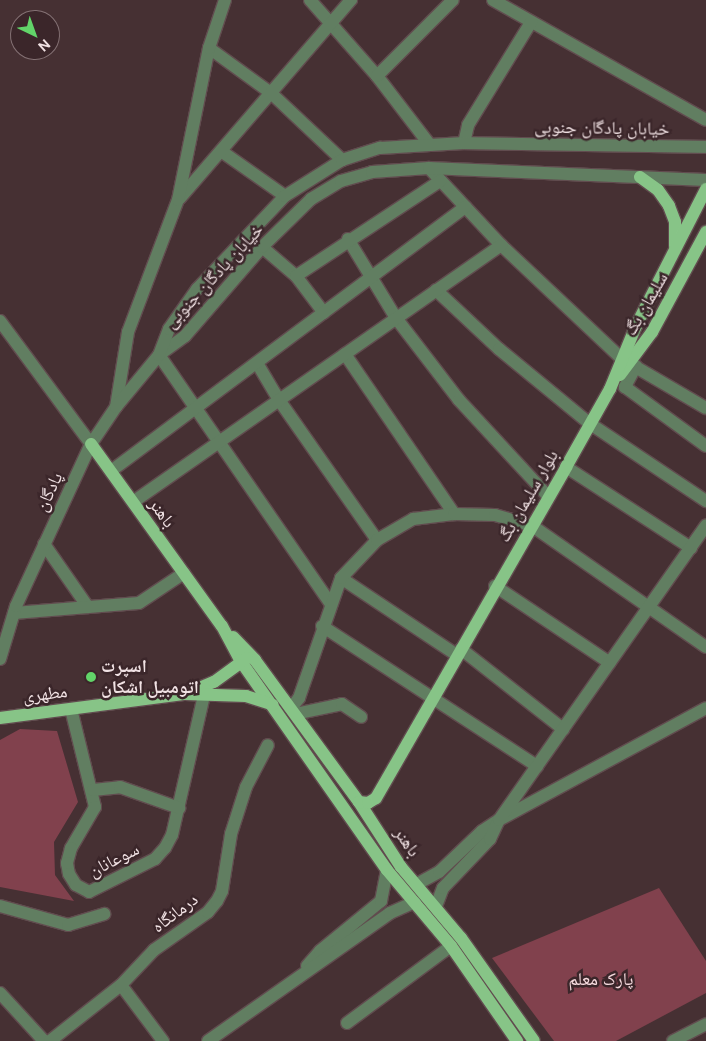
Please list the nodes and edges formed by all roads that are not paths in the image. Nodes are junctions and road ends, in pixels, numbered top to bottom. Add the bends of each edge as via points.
1 (225, 0) edge
2 (310, 0) edge
3 (351, 0) edge
4 (453, 0) edge
5 (493, 0) edge
6 (332, 22) junction
7 (531, 22) junction
8 (209, 48) junction
9 (377, 76) junction
10 (271, 93) junction
11 (706, 120) edge
12 (464, 143) junction
13 (430, 145) junction
14 (706, 147) edge
15 (221, 151) junction
16 (342, 160) junction
17 (429, 168) junction
18 (640, 177) junction
19 (706, 180) edge
20 (440, 181) junction
21 (706, 189) edge
22 (285, 196) junction
23 (178, 200) junction
24 (465, 207) junction
25 (706, 233) edge
26 (348, 239) junction
27 (500, 245) junction
28 (262, 247) junction
29 (676, 248) junction
30 (296, 276) junction
31 (372, 277) junction
32 (436, 290) junction
33 (324, 313) junction
34 (396, 318) junction
35 (0, 321) edge
36 (344, 354) junction
37 (159, 355) junction
38 (629, 362) junction
39 (256, 363) junction
40 (278, 400) junction
41 (116, 407) junction
42 (197, 408) junction
43 (706, 408) edge
44 (589, 423) junction
45 (218, 442) junction
46 (91, 444) junction
47 (706, 446) edge
48 (566, 467) junction
49 (111, 471) junction
50 (548, 496) junction
51 (706, 501) edge
52 (133, 502) junction
53 (454, 514) junction
54 (531, 525) junction
55 (706, 526) edge
56 (377, 540) junction
57 (44, 544) junction
58 (691, 548) junction
59 (184, 573) junction
60 (341, 578) junction
61 (496, 586) junction
62 (331, 604) junction
63 (88, 607) junction
64 (649, 607) junction
65 (14, 613) junction
66 (222, 626) junction
67 (322, 626) junction
68 (706, 647) edge
69 (459, 652) junction
70 (0, 659) edge
71 (240, 660) junction
72 (255, 660) junction
73 (610, 663) junction
74 (186, 694) junction
75 (204, 695) junction
76 (434, 697) junction
77 (273, 705) junction
78 (706, 708) edge
79 (70, 709) junction
80 (293, 711) junction
81 (360, 717) dead end
82 (0, 718) edge
83 (563, 728) junction
84 (268, 745) dead end
85 (536, 766) junction
86 (93, 790) junction
87 (359, 802) junction
88 (179, 808) junction
89 (499, 820) junction
90 (387, 870) junction
91 (417, 884) junction
92 (415, 902) junction
93 (0, 906) edge
94 (436, 906) junction
95 (104, 914) dead end
96 (451, 946) junction
97 (295, 981) junction
98 (121, 985) junction
99 (0, 993) edge
100 (346, 1023) dead end
101 (706, 1024) edge
102 (44, 1041) edge
103 (50, 1041) edge
104 (163, 1041) edge
105 (208, 1041) edge
106 (517, 1041) edge
107 (534, 1041) edge
108 (673, 1041) edge

1 - 8 street
2 - 6 street
3 - 6 street
4 - 9 street
5 - 7 street
6 - 9 street
6 - 10 street
7 - 11 street
7 - 12 street via 468,126
8 - 10 street
8 - 23 street
9 - 13 street
10 - 15 street
10 - 16 street
12 - 13 street, خیابان پادگان جنوبی
12 - 14 street, خیابان پادگان جنوبی
13 - 16 street, خیابان پادگان جنوبی via 380,148
15 - 22 street
15 - 23 street
16 - 22 street, خیابان پادگان جنوبی
17 - 18 street, خیابان پادگان جنوبی
17 - 20 street
17 - 28 street, خیابان پادگان جنوبی via 372,172 341,180 312,200
18 - 19 street, خیابان پادگان جنوبی
18 - 29 main road via 658,190 669,206 675,222
20 - 24 street
20 - 26 street
21 - 29 main road, بلوار سلیمان بگ
22 - 37 street, خیابان پادگان جنوبی via 197,289 169,329
23 - 41 street via 128,332
24 - 27 street
24 - 31 street
25 - 38 main road, سلیمان بگ via 652,332
26 - 30 street
26 - 31 street
27 - 32 street
27 - 38 street
28 - 30 street
28 - 37 street, خیابان پادگان جنوبی via 185,336
29 - 38 main road, بلوار سلیمان بگ
30 - 33 street
31 - 33 street
31 - 34 street
32 - 34 street
32 - 44 street via 499,349
33 - 39 street
34 - 36 street
34 - 50 street via 459,400
35 - 46 street
36 - 40 street
36 - 53 street
37 - 41 street, پادگان
37 - 42 street
38 - 43 street
38 - 44 main road, بلوار سلیمان بگ
38 - 47 street via 625,387
39 - 40 street
39 - 42 street
40 - 45 street
40 - 56 street
41 - 46 street, پادگان
42 - 45 street
42 - 49 street
44 - 48 main road, بلوار سلیمان بگ
44 - 51 street
45 - 52 street
45 - 62 street
46 - 49 main road, باهنر
46 - 57 street, پادگان
48 - 50 main road, بلوار سلیمان بگ
48 - 58 street
49 - 52 main road, باهنر
50 - 54 main road, بلوار سلیمان بگ
52 - 59 main road, باهنر
53 - 54 street via 495,515
53 - 56 street via 413,519
54 - 61 main road, بلوار سلیمان بگ
54 - 64 street
55 - 58 street
56 - 60 street
57 - 63 street
57 - 65 street, پادگان
58 - 64 street
59 - 63 street via 139,603
59 - 66 main road, باهنر
60 - 62 street
60 - 69 street
61 - 69 main road, بلوار سلیمان بگ
61 - 73 street
62 - 67 street
63 - 65 street
64 - 68 street
64 - 73 street
65 - 70 street, پادگان
66 - 71 main road, باهنر
66 - 72 main road, باهنر
67 - 76 street
67 - 80 street
69 - 76 main road, بلوار سلیمان بگ
69 - 83 street
71 - 72 main road
71 - 74 main road via 214,682
71 - 77 main road, باهنر
72 - 80 main road, باهنر
73 - 83 street
74 - 75 main road, مطهری
74 - 79 main road, مطهری
75 - 77 main road, مطهری via 246,696
75 - 88 street, سوعانان
76 - 85 street
76 - 87 main road, بلوار سلیمان بگ via 376,798 368,803
77 - 90 main road, باهنر
78 - 89 street
79 - 82 main road, مطهری
79 - 86 street, سوعانان
80 - 81 street via 342,704
80 - 87 main road, باهنر
83 - 85 street
84 - 98 street, درمانگاه via 246,787 231,834 222,891 217,901 208,912 154,950
85 - 89 street
86 - 88 street via 120,786
86 - 88 street, سوعانان via 94,813 71,848 67,863 76,885 90,892 155,860 172,835
87 - 91 main road, باهنر via 401,866
89 - 91 street via 482,831 440,872
89 - 94 street via 490,839 442,888
90 - 92 main road, باهنر
90 - 97 street via 381,901 320,951
91 - 94 main road, باهنر
92 - 96 main road, باهنر
92 - 97 street via 390,913
93 - 95 street via 68,925
94 - 107 main road, باهنر
96 - 100 street
96 - 106 main road, باهنر
97 - 105 street
98 - 103 street, درمانگاه
98 - 104 street
99 - 102 street
101 - 108 street

